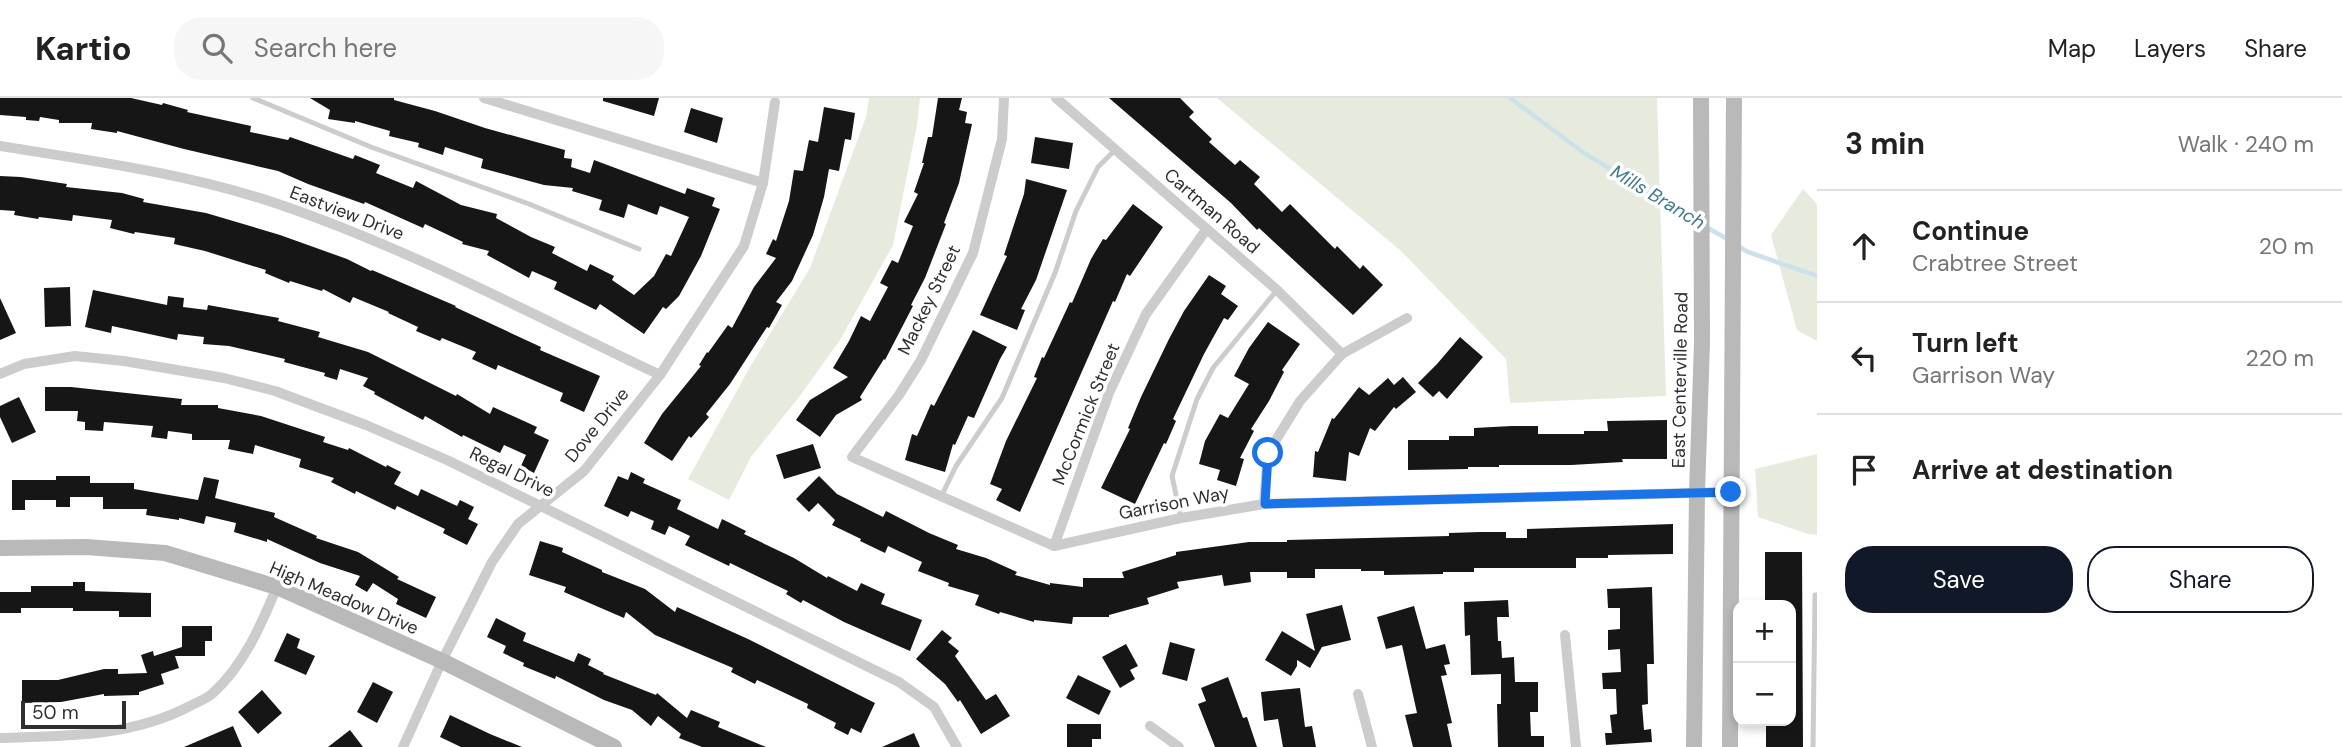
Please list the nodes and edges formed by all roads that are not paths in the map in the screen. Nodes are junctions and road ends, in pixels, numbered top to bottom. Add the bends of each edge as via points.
1 (253, 98) edge
2 (484, 98) edge
3 (1004, 98) edge
4 (1056, 98) edge
5 (775, 102) dead end
6 (1701, 105) edge
7 (1734, 105) edge
8 (0, 146) edge
9 (1115, 150) junction
10 (763, 183) junction
11 (1206, 230) junction
12 (639, 249) dead end
13 (1277, 290) junction
14 (1407, 318) dead end
15 (1342, 354) junction
16 (0, 374) edge
17 (660, 375) junction
18 (1697, 492) junction
19 (1731, 492) junction
20 (941, 497) junction
21 (1265, 504) junction
22 (540, 506) junction
23 (1181, 518) junction
24 (1054, 545) junction
25 (0, 548) edge
26 (277, 587) junction
27 (1817, 595) edge
28 (1564, 635) dead end
29 (442, 661) junction
30 (1358, 694) dead end
31 (1150, 726) dead end
32 (0, 738) edge
33 (608, 746) edge
34 (403, 747) edge
35 (957, 747) edge
36 (1179, 747) edge
37 (1372, 747) edge
38 (1576, 747) edge
39 (1694, 747) edge
40 (1730, 747) edge
41 (1814, 747) edge

1 - 12 lane
2 - 10 street
3 - 20 street, Mackey Street via 1002,139 973,253 921,360 852,457
4 - 9 street, Cartman Road
5 - 10 street, Dove Drive
6 - 18 main road, East Centerville Road
7 - 19 main road
8 - 17 street, Eastview Drive via 149,171 280,205 402,253
9 - 11 street, Cartman Road
9 - 20 lane via 1098,167 1076,211 1002,398
10 - 17 street, Dove Drive via 744,246
11 - 13 street, Cartman Road
11 - 24 street, McCormick Street via 1146,314 1109,393
13 - 15 street, Cartman Road
13 - 23 lane via 1213,368 1196,399 1172,476
14 - 15 street
15 - 21 street via 1300,401 1268,453
16 - 22 street, Regal Drive via 24,364 75,356 224,378 275,391 366,425
17 - 22 street, Dove Drive via 584,471
18 - 19 street, Garrison Way
18 - 21 street, Garrison Way
18 - 39 main road, East Centerville Road
19 - 40 main road
20 - 24 street
21 - 23 street, Garrison Way
22 - 29 street, Dove Drive via 518,524 492,562
22 - 35 street, Regal Drive via 899,682 934,707
23 - 24 street, Garrison Way
25 - 26 main road, High Meadow Drive via 86,547 165,553
26 - 29 main road, High Meadow Drive
26 - 32 street via 257,634 212,695 136,728
27 - 41 lane
28 - 38 street
29 - 33 main road, High Meadow Drive
29 - 34 street, Dove Drive
30 - 37 street
31 - 36 street

